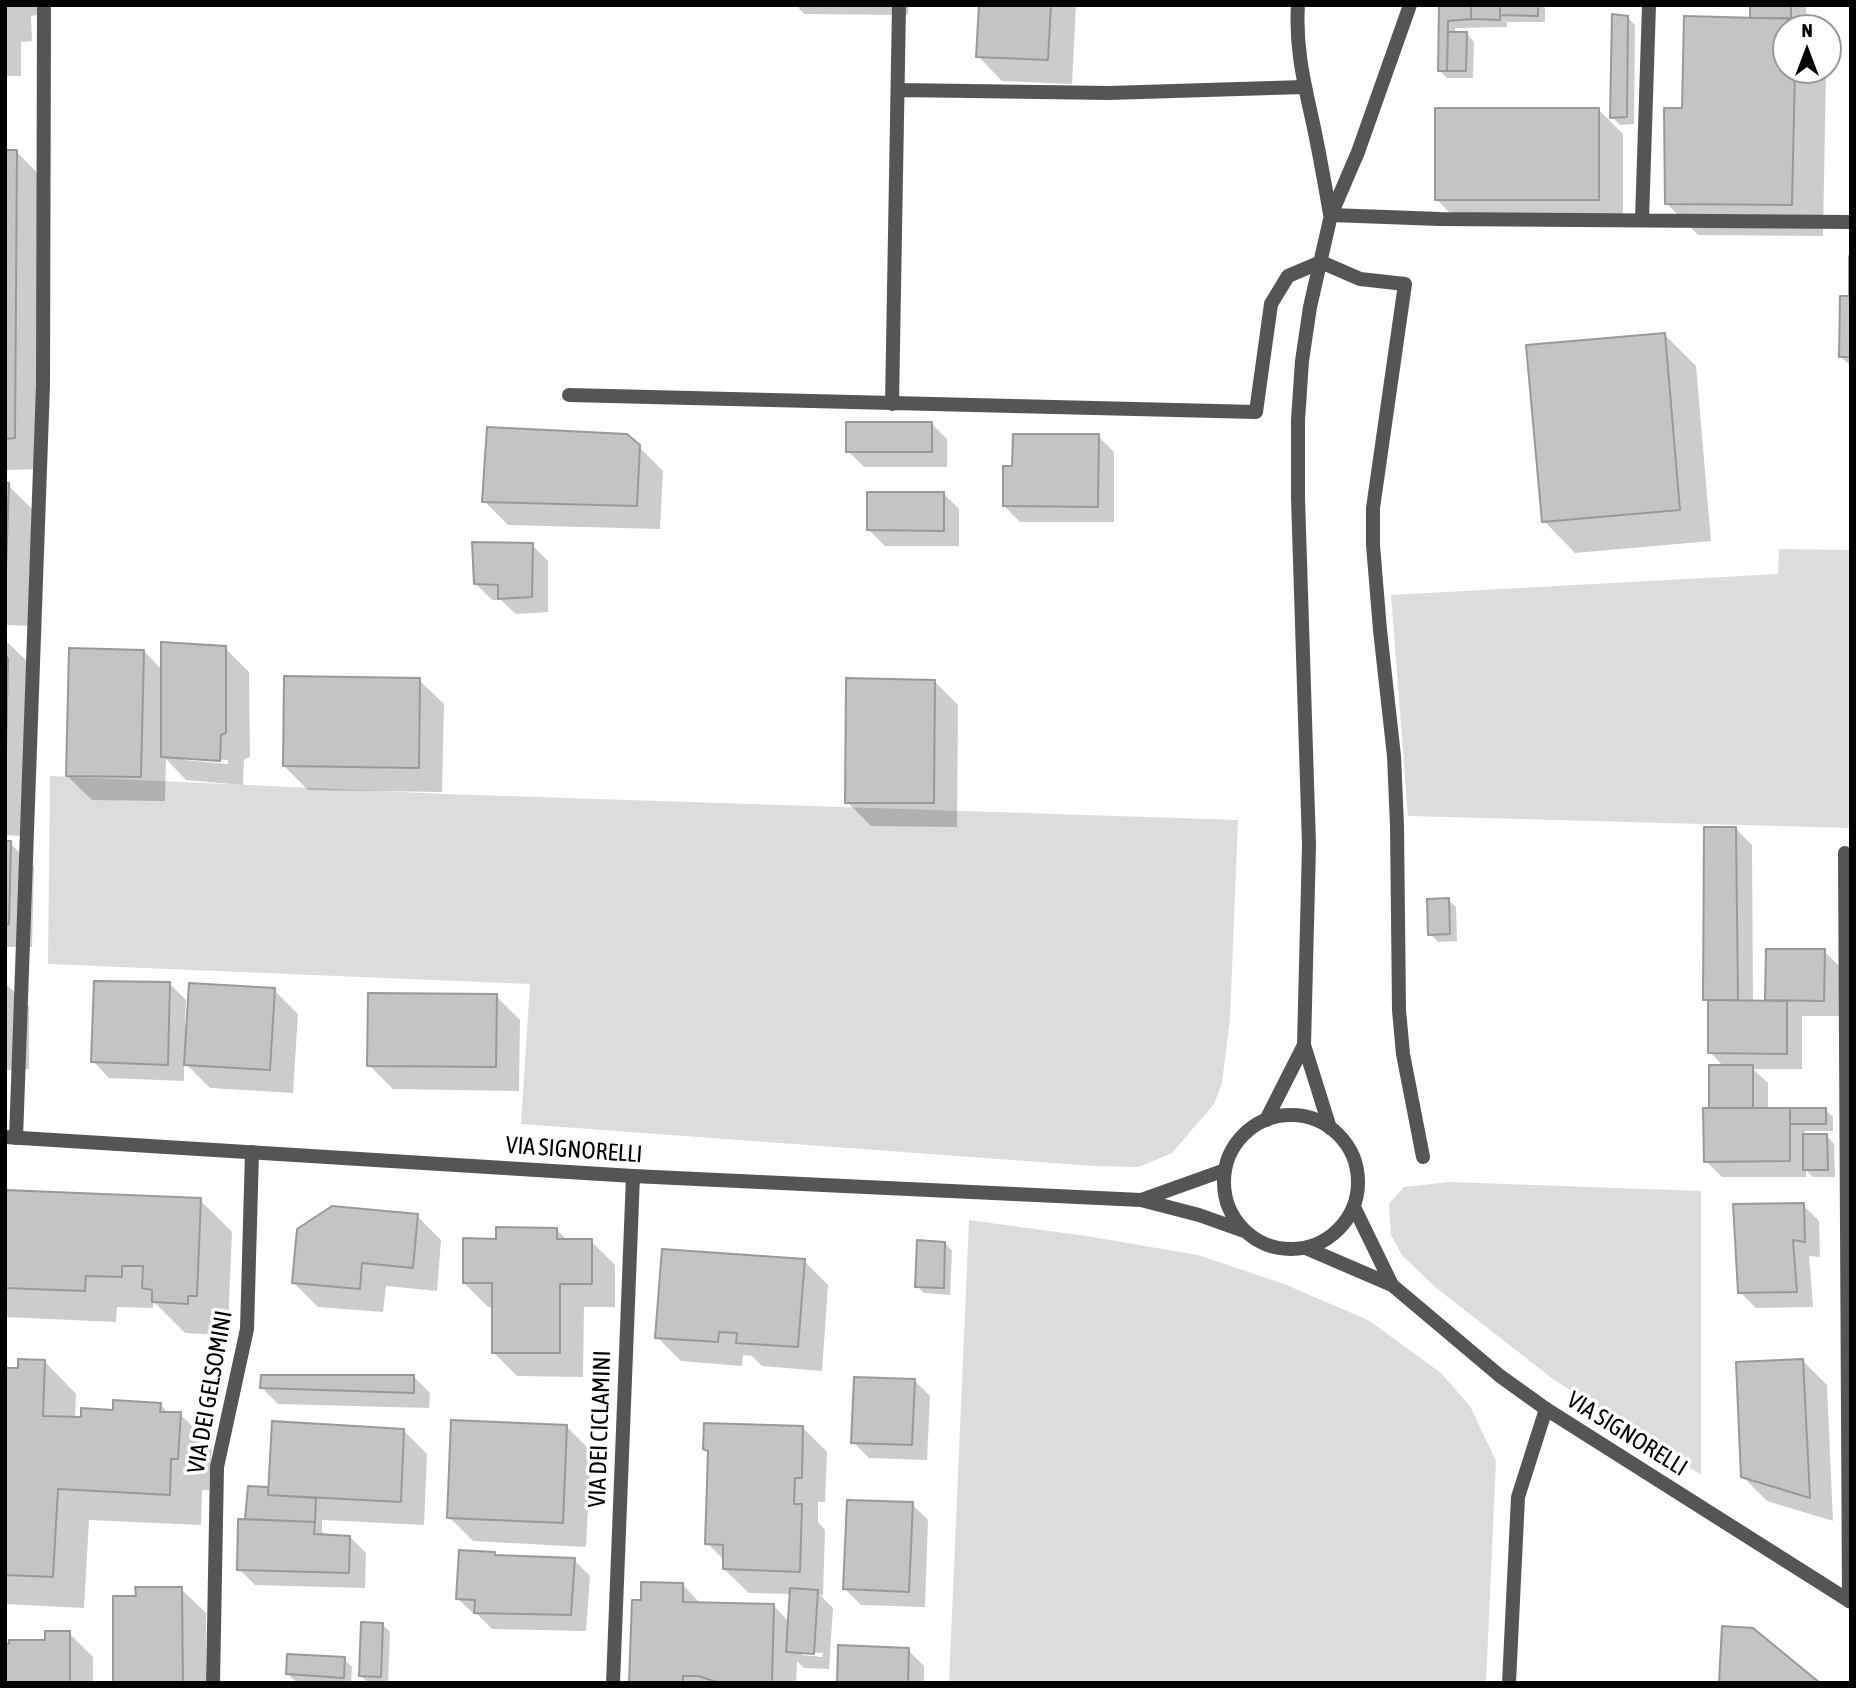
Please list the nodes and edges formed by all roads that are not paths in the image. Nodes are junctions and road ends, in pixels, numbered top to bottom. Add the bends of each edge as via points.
1 (44, 5) edge
2 (899, 5) edge
3 (1298, 5) edge
4 (1410, 5) edge
5 (1649, 5) edge
6 (1304, 87) junction
7 (898, 89) junction
8 (1331, 215) junction
9 (1642, 220) junction
10 (1851, 222) edge
11 (1321, 262) junction
12 (569, 395) dead end
13 (892, 404) junction
14 (1844, 853) dead end
15 (1304, 1045) junction
16 (1266, 1120) junction
17 (1330, 1128) junction
18 (11, 1138) edge
19 (252, 1152) junction
20 (1423, 1157) dead end
21 (1225, 1170) junction
22 (633, 1176) junction
23 (1141, 1200) junction
24 (1354, 1207) junction
25 (1244, 1231) junction
26 (1306, 1248) junction
27 (1392, 1285) junction
28 (1546, 1409) junction
29 (1850, 1602) edge
30 (213, 1683) edge
31 (613, 1683) edge
32 (1509, 1683) edge

1 - 18 street via 43,384
2 - 7 street
3 - 6 street
4 - 8 street
5 - 9 street
6 - 7 street via 1109,93
6 - 8 street
7 - 13 street
8 - 9 street
8 - 11 street
9 - 10 street
11 - 13 street via 1288,276 1271,304 1256,412
11 - 15 street via 1302,360 1298,420 1309,845
11 - 20 street via 1360,279 1411,284 1373,508 1373,545 1398,826 1400,1021
12 - 13 street
14 - 29 street
15 - 16 street
15 - 17 street
16 - 17 street via 1288,1115 1310,1118
16 - 21 street via 1232,1149
17 - 24 street via 1346,1143 1356,1163
18 - 19 street, VIA SIGNORELLI
19 - 22 street, VIA SIGNORELLI
19 - 30 street, VIA DEI GELSOMINI via 247,1329 217,1467
21 - 23 street, VIA SIGNORELLI
21 - 25 street via 1224,1192
22 - 23 street, VIA SIGNORELLI
22 - 31 street, VIA DEI CICLAMINI
23 - 25 street, VIA SIGNORELLI
24 - 26 street via 1326,1240
24 - 27 street, VIA SIGNORELLI
25 - 26 street via 1283,1249
26 - 27 street, VIA SIGNORELLI
27 - 28 street, VIA SIGNORELLI
28 - 29 street, VIA SIGNORELLI
28 - 32 street via 1518,1497

